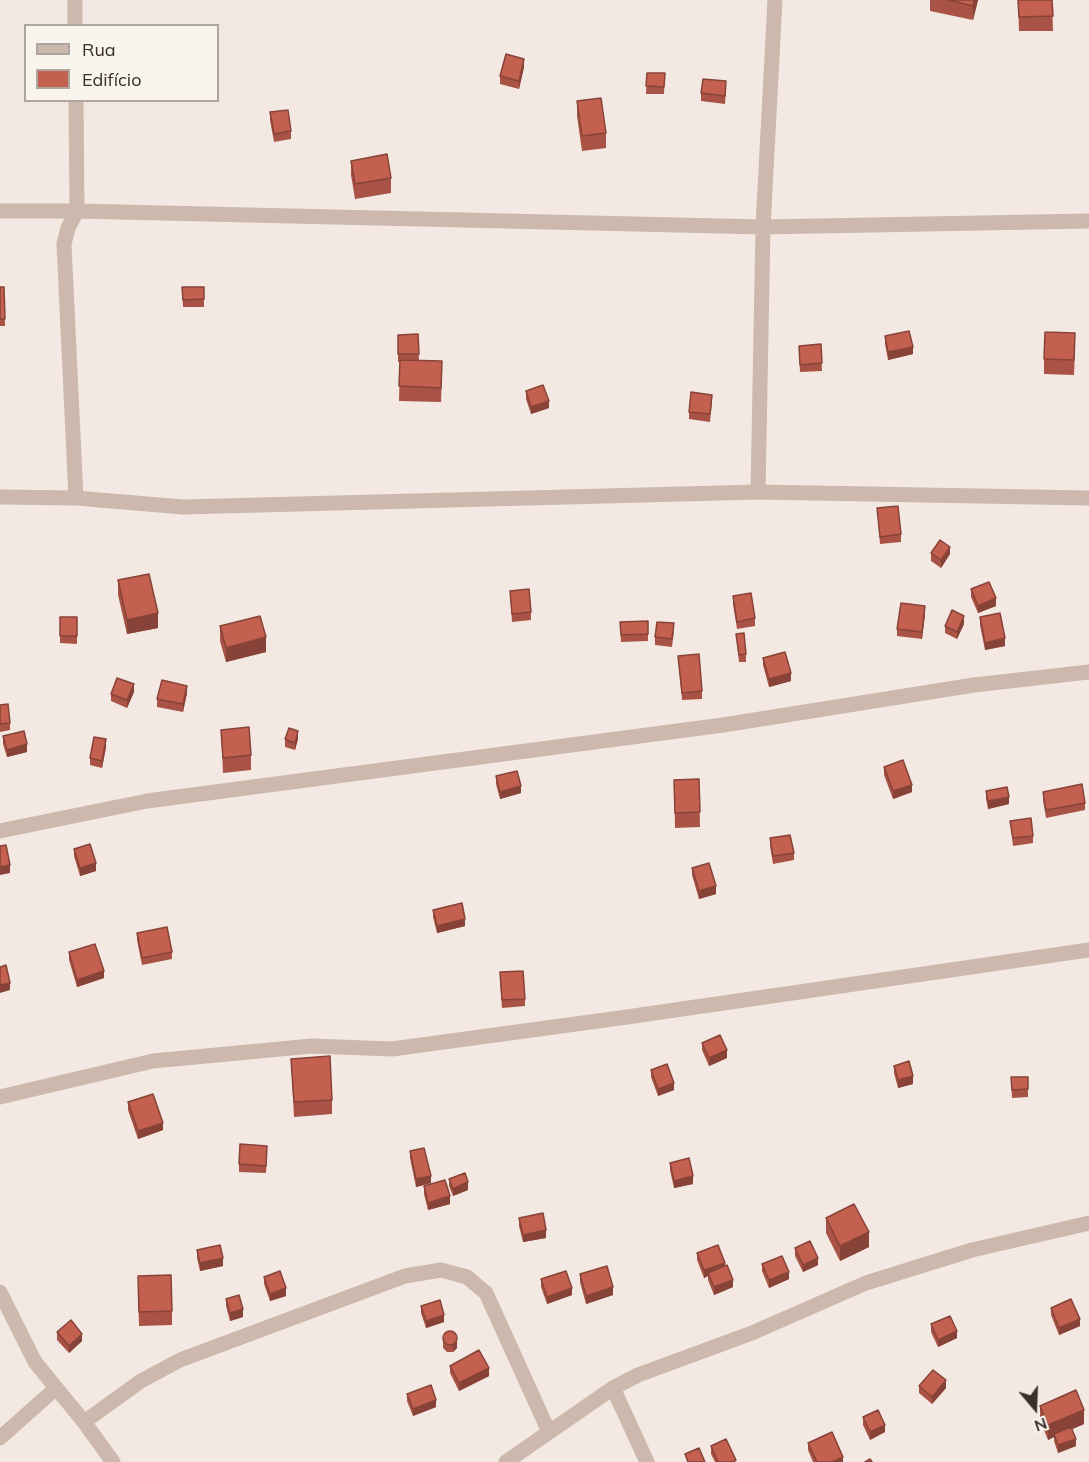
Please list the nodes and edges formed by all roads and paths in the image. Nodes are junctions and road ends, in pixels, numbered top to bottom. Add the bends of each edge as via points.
1 (75, 0) edge
2 (774, 0) edge
3 (75, 24) edge
4 (76, 102) edge
5 (0, 211) edge
6 (77, 211) junction
7 (1089, 221) edge
8 (763, 227) junction
9 (758, 492) junction
10 (0, 498) edge
11 (76, 498) junction
12 (1089, 498) edge
13 (1089, 672) edge
14 (0, 831) edge
15 (1089, 950) edge
16 (0, 1097) edge
17 (1089, 1223) edge
18 (0, 1292) edge
19 (613, 1388) junction
20 (55, 1389) junction
21 (84, 1422) junction
22 (549, 1432) junction
23 (0, 1438) edge
24 (113, 1462) edge
25 (506, 1462) edge
26 (647, 1462) edge

1 - 3 street
2 - 8 street
4 - 6 street
5 - 6 street
6 - 8 street
6 - 11 street via 64,244
7 - 8 street
8 - 9 street
9 - 11 street via 183,507
9 - 12 street
10 - 11 street
13 - 14 street via 974,685 711,727 147,801
15 - 16 street via 392,1049 312,1046 153,1061
17 - 19 street via 972,1250 866,1283
18 - 20 street via 35,1362
19 - 22 street
19 - 26 street
20 - 21 street
20 - 23 street
21 - 22 street via 141,1381 180,1360 405,1276 441,1270 467,1277 486,1293
21 - 24 street
22 - 25 street

